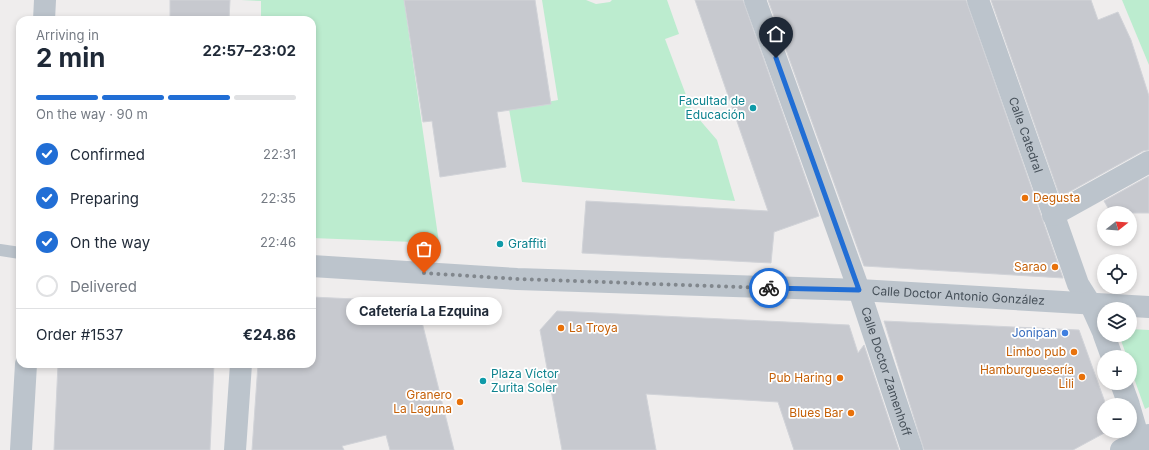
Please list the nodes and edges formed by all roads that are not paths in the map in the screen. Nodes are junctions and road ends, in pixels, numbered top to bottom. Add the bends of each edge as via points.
1 (46, 0) edge
2 (755, 0) edge
3 (978, 0) edge
4 (44, 16) edge
5 (1149, 162) edge
6 (1053, 216) junction
7 (0, 250) edge
8 (16, 252) edge
9 (316, 266) edge
10 (859, 290) junction
11 (1090, 303) junction
12 (1149, 307) edge
13 (1097, 319) edge
14 (26, 368) edge
15 (240, 368) edge
16 (21, 450) edge
17 (235, 450) edge
18 (912, 450) edge

1 - 4 street
2 - 10 street, Calle Doctor Zamenhoff
3 - 6 street, Calle Catedral
5 - 6 street
6 - 11 street, Calle Catedral via 1078,284
7 - 8 lane
9 - 10 street, Calle Doctor Antonio González via 517,279
10 - 11 street, Calle Doctor Antonio González
10 - 18 street, Calle Doctor Zamenhoff
11 - 12 street, Calle Doctor Antonio González
11 - 13 street, Calle Catedral
14 - 16 street
15 - 17 street

